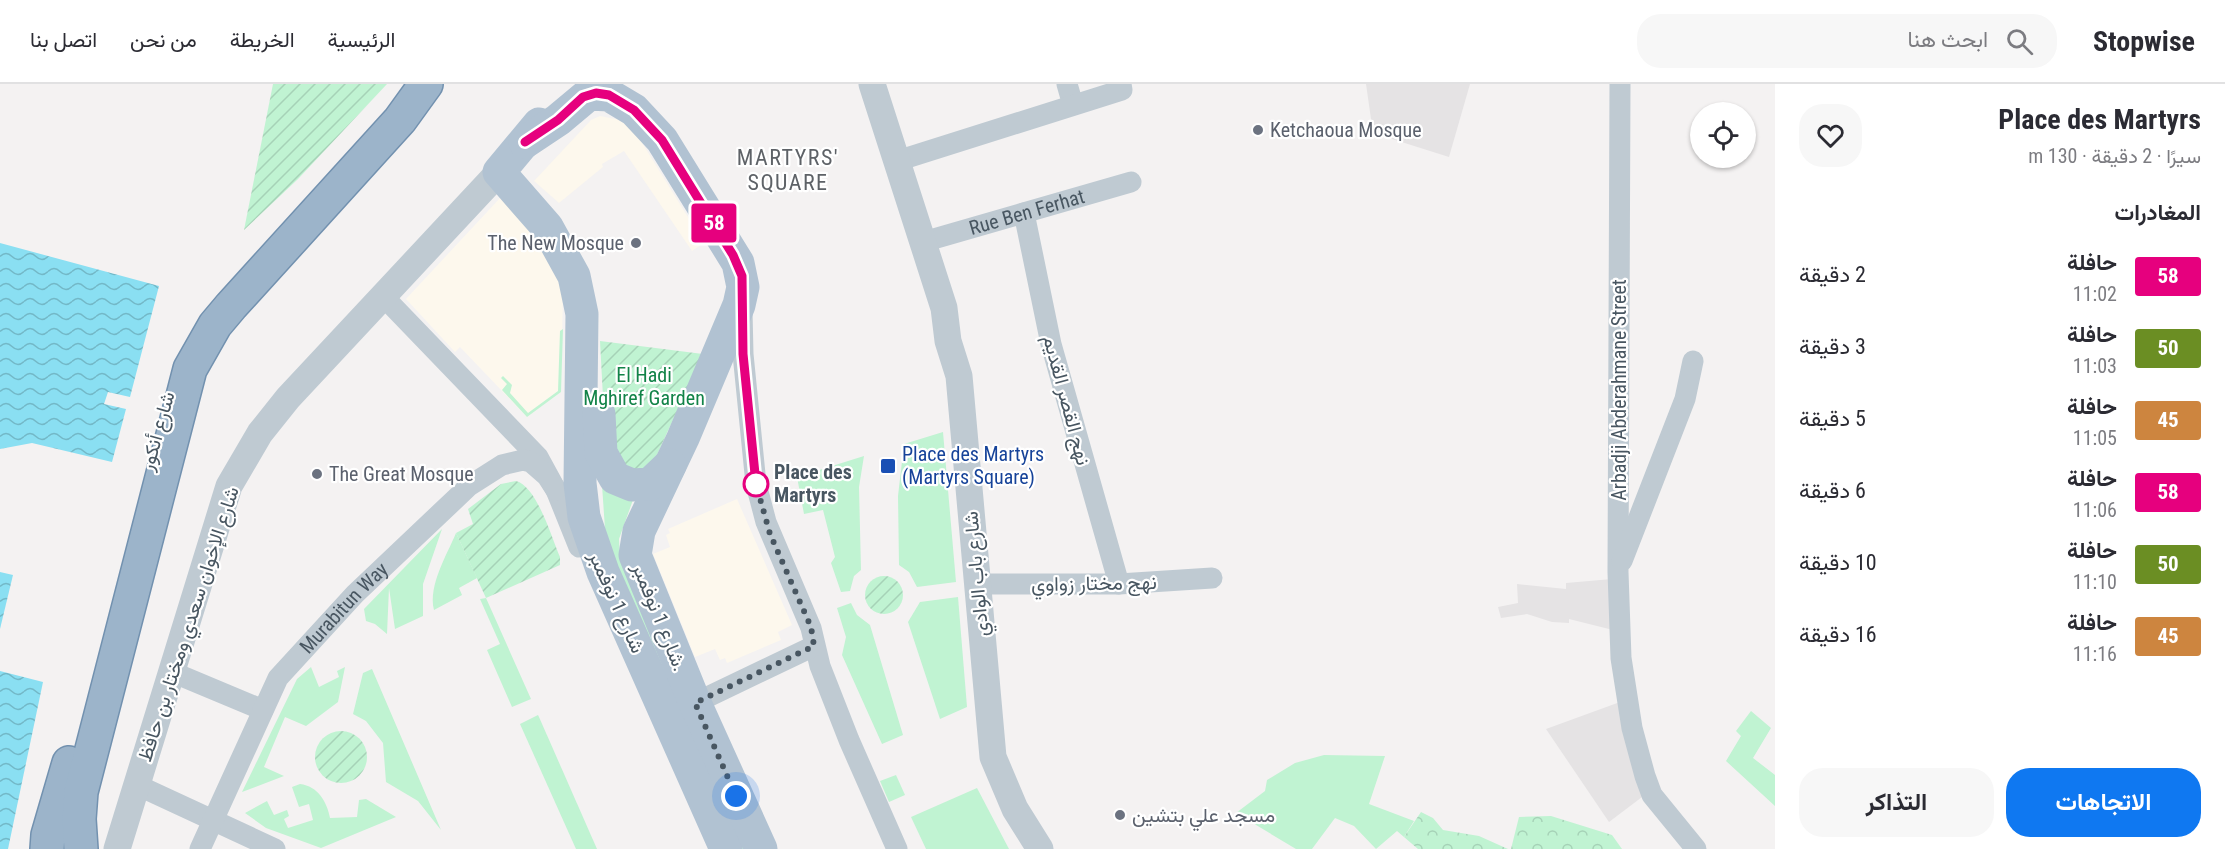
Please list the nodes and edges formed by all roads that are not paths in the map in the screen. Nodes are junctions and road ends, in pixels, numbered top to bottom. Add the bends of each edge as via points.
1 (404, 84) edge
2 (426, 84) edge
3 (569, 84) edge
4 (630, 84) edge
5 (872, 84) edge
6 (1067, 84) edge
7 (1121, 84) edge
8 (1620, 84) edge
9 (1073, 105) junction
10 (662, 140) junction
11 (525, 142) junction
12 (897, 161) junction
13 (500, 172) junction
14 (1131, 182) dead end
15 (1024, 213) junction
16 (923, 243) junction
17 (560, 246) junction
18 (742, 294) junction
19 (382, 295) junction
20 (1693, 361) dead end
21 (677, 452) junction
22 (556, 490) junction
23 (1618, 572) junction
24 (1212, 578) dead end
25 (977, 584) junction
26 (1119, 584) junction
27 (814, 646) junction
28 (645, 664) junction
29 (172, 672) junction
30 (695, 703) junction
31 (263, 710) junction
32 (137, 785) junction
33 (215, 820) junction
34 (47, 849) edge
35 (81, 849) edge
36 (117, 849) edge
37 (200, 849) edge
38 (275, 849) edge
39 (726, 849) edge
40 (760, 849) edge
41 (897, 849) edge
42 (1040, 849) edge
43 (1696, 849) edge

1 - 34 highway, شارع أنكور via 219,295 189,338 169,387
2 - 35 highway via 400,120 231,306 201,346 182,392 81,792
3 - 11 main road
4 - 10 main road
5 - 12 street, شارع باب الوادي
6 - 9 street
7 - 9 street via 1122,90
8 - 23 street, Arbadji Abderahmane Street
9 - 12 street
10 - 11 main road via 634,110 609,95 596,93 583,97
10 - 18 main road via 738,263
11 - 13 main road
12 - 16 street, شارع باب الوادي
13 - 17 main road
13 - 19 street, شارع الإخوان سعدي ومختار بن حافظ
14 - 15 street, Rue Ben Ferhat
15 - 16 street, Rue Ben Ferhat
15 - 26 street, نهج القصر القديم via 1051,344
16 - 25 street, شارع باب الوادي via 944,308 948,341 959,376
17 - 21 main road via 581,279 587,300 604,462 615,478 641,486 650,484
17 - 28 main road, شارع 1 نوفمبر via 578,285 582,307 579,469 584,517 598,562
18 - 21 main road
18 - 27 street via 743,354 757,490 770,534 811,627
19 - 22 street via 523,441 543,465
19 - 29 street, شارع الإخوان سعدي ومختار بن حافظ via 288,398 260,433 229,486
20 - 23 street via 1685,399
21 - 30 main road, شارع 1 نوفمبر. via 639,531 634,555
22 - 28 street via 585,561 597,575
22 - 31 street, Murabitun Way via 531,462 514,461 489,471 469,486 355,594 286,667
23 - 43 street, Arbadji Abderahmane Street via 1620,644 1637,748 1652,795
24 - 26 street, نهج مختار زواوي
25 - 26 street, نهج مختار زواوي
25 - 42 street, شارع باب الوادي via 993,757 1015,809
27 - 30 street
27 - 41 street via 849,740
28 - 39 main road, شارع 1 نوفمبر
29 - 31 street
29 - 32 street, شارع الإخوان سعدي ومختار بن حافظ
30 - 40 main road, شارع 1 نوفمبر.
31 - 33 street, Murabitun Way
32 - 33 street
32 - 36 street, شارع الإخوان سعدي ومختار بن حافظ
33 - 37 street, Murabitun Way
33 - 38 street

